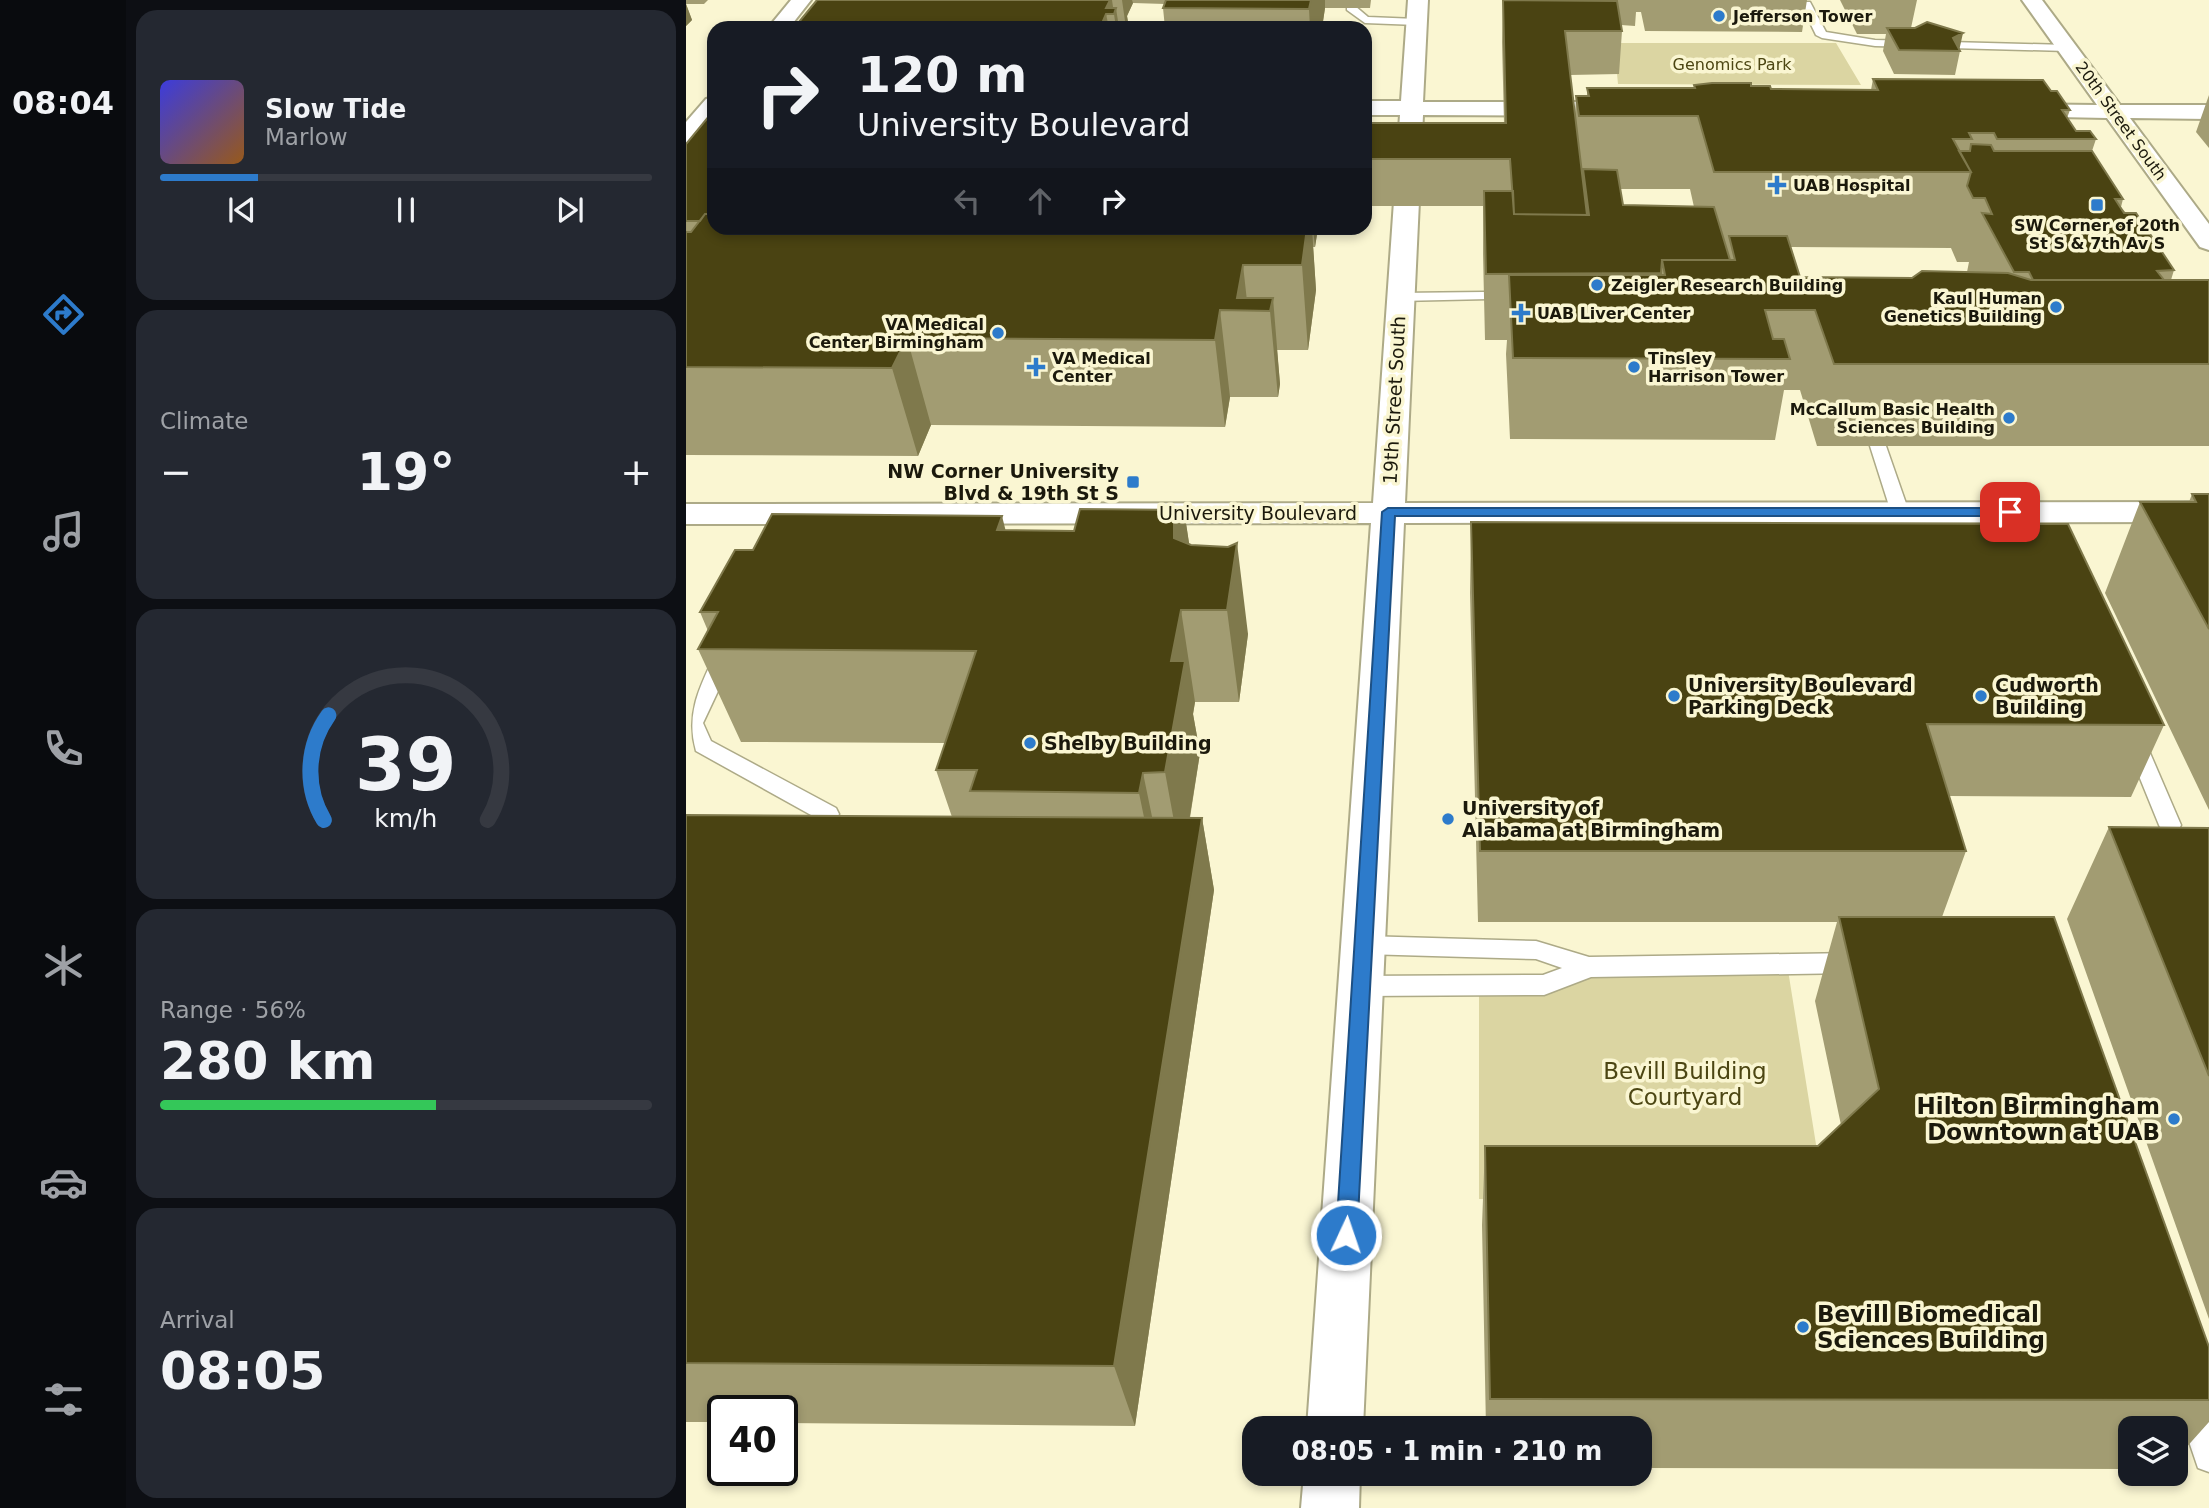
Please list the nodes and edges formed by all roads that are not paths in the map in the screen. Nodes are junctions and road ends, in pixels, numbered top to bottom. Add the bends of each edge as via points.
1 (2032, 0) edge
2 (1806, 4) dead end
3 (1351, 8) dead end
4 (1418, 11) edge
5 (2067, 48) junction
6 (686, 105) edge
7 (707, 105) edge
8 (1372, 108) edge
9 (1412, 108) junction
10 (1649, 109) edge
11 (1995, 111) edge
12 (2114, 112) junction
13 (2209, 112) edge
14 (707, 113) edge
15 (686, 136) edge
16 (2209, 242) edge
17 (1483, 296) edge
18 (1399, 298) junction
19 (1878, 446) dead end
20 (1388, 512) junction
21 (1900, 512) junction
22 (2209, 512) edge
23 (686, 514) edge
24 (732, 640) edge
25 (2128, 725) edge
26 (828, 814) edge
27 (2171, 825) edge
28 (1364, 946) junction
29 (1882, 963) edge
30 (1589, 967) junction
31 (1361, 986) junction
32 (2182, 1378) edge
33 (1336, 1416) edge
34 (2209, 1457) edge
35 (1331, 1486) edge
36 (1330, 1508) edge

1 - 5 street, 20th Street South
2 - 5 lane via 1822,35 1875,43
3 - 4 lane via 1365,20
4 - 9 street, 19th Street South
5 - 12 street, 20th Street South
6 - 7 street
8 - 9 street
9 - 10 street
9 - 18 street, 19th Street South
11 - 12 street
12 - 13 street
12 - 16 street, 20th Street South
14 - 15 street
17 - 18 lane
18 - 20 street, 19th Street South
19 - 21 lane
20 - 21 street, University Boulevard
20 - 23 street, University Boulevard via 788,525
20 - 28 street, 19th Street South
21 - 22 street, University Boulevard via 2042,521
24 - 26 lane via 693,723 703,746
25 - 27 lane
28 - 30 lane via 1536,950
28 - 31 street, 19th Street South
29 - 30 lane
30 - 31 lane via 1544,985
31 - 33 street, 19th Street South
32 - 34 lane
35 - 36 street

